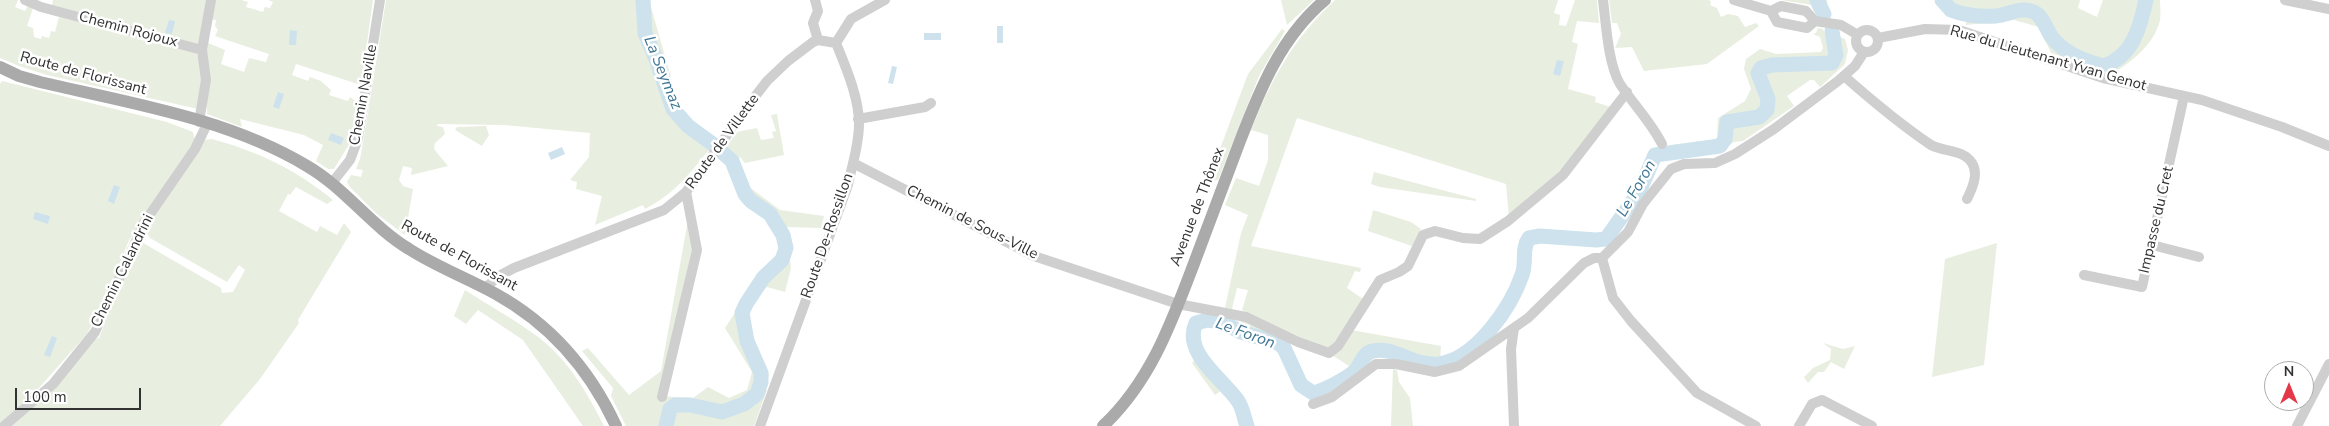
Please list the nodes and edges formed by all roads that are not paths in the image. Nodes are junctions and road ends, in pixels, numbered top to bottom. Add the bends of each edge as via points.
1 (26, 0) edge
2 (210, 0) edge
3 (380, 0) edge
4 (815, 0) edge
5 (883, 0) edge
6 (1325, 0) edge
7 (1603, 0) edge
8 (1734, 0) edge
9 (2285, 0) edge
10 (2329, 9) edge
11 (1771, 11) junction
12 (1815, 21) junction
13 (1858, 35) junction
14 (1878, 38) junction
15 (818, 40) junction
16 (836, 43) junction
17 (202, 50) junction
18 (1864, 52) junction
19 (0, 67) edge
20 (1844, 76) junction
21 (1627, 92) junction
22 (2184, 96) junction
23 (931, 103) dead end
24 (858, 119) junction
25 (203, 123) junction
26 (1662, 144) dead end
27 (2329, 146) edge
28 (853, 163) junction
29 (332, 184) junction
30 (686, 192) junction
31 (1967, 199) dead end
32 (2152, 245) junction
33 (2199, 257) dead end
34 (1602, 258) junction
35 (2084, 275) dead end
36 (485, 288) junction
37 (1178, 304) junction
38 (1514, 328) junction
39 (2329, 364) edge
40 (662, 397) dead end
41 (1313, 404) dead end
42 (4, 426) edge
43 (616, 426) edge
44 (760, 426) edge
45 (1103, 426) edge
46 (1514, 426) edge
47 (1756, 426) edge
48 (1799, 426) edge
49 (1872, 426) edge
50 (2297, 426) edge

1 - 17 street, Chemin Rojoux
2 - 17 street, Chemin Calandrini
3 - 29 street, Chemin Naville via 358,139 350,160
4 - 15 street via 818,11 813,23
5 - 16 street via 852,19
6 - 37 main road, Avenue de Thônex via 1289,39 1262,87
7 - 21 street via 1617,78
8 - 11 street
9 - 10 street
11 - 12 street via 1781,6 1806,11
11 - 12 street via 1777,22 1807,28
12 - 13 street via 1841,25
13 - 14 street, Rue du Lieutenant Yvan Genot via 1863,30 1870,30
13 - 18 street via 1857,45
14 - 18 street via 1876,48
14 - 22 street, Rue du Lieutenant Yvan Genot via 1925,29 1952,29 2109,80
15 - 16 street
15 - 30 street, Route de Villette via 806,45 767,81
16 - 24 street, Route De-Rossillon via 851,83
17 - 25 street, Chemin Calandrini via 206,80
18 - 20 street
19 - 25 main road, Route de Florissant via 40,82
20 - 31 street via 1931,144 1969,159 1975,177
20 - 34 street via 1774,129 1726,159 1670,169 1643,204 1625,235
21 - 26 street via 1655,129
21 - 37 street, Chemin de Sous-Ville via 1563,175 1508,221 1480,239 1435,230 1423,235 1408,266 1380,280 1334,351 1322,351 1240,315
22 - 27 street, Rue du Lieutenant Yvan Genot via 2282,127
22 - 32 street, Impasse du Cret
23 - 24 street
24 - 28 street, Route De-Rossillon
25 - 29 main road, Route de Florissant via 282,153
25 - 42 street, Chemin Calandrini via 196,149 144,223 95,332 53,384
28 - 37 street, Chemin de Sous-Ville via 1034,256
28 - 44 street, Route De-Rossillon via 848,185
29 - 36 main road, Route de Florissant via 397,242
30 - 36 street, Route de Villette via 664,210 506,272
30 - 40 street via 697,250
32 - 33 street
32 - 35 street, Impasse du Cret via 2142,287
34 - 38 street via 1591,259 1579,267 1532,315
34 - 47 street via 1611,293 1627,317 1697,393
36 - 43 main road, Route de Florissant via 525,312 568,350 595,386
37 - 45 main road, Avenue de Thônex via 1147,374
38 - 41 street via 1459,366 1435,372 1396,364 1376,364 1332,397
38 - 46 street via 1510,351
39 - 50 street
48 - 49 street via 1810,407 1822,400

